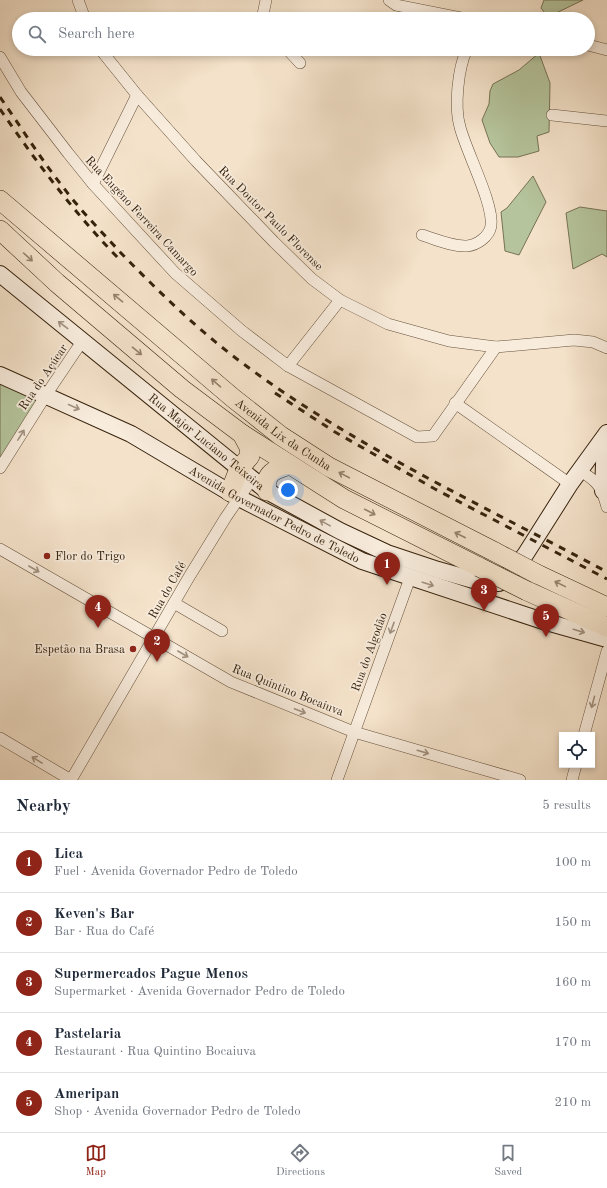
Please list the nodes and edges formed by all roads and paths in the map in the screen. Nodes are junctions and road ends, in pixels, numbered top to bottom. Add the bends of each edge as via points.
1 (78, 0) edge
2 (266, 0) edge
3 (389, 0) edge
4 (82, 12) edge
5 (263, 12) edge
6 (431, 12) edge
7 (595, 47) edge
8 (607, 50) edge
9 (106, 56) edge
10 (294, 56) edge
11 (465, 56) edge
12 (0, 57) edge
13 (300, 63) dead end
14 (137, 95) junction
15 (552, 115) dead end
16 (607, 122) edge
17 (93, 184) junction
18 (0, 200) edge
19 (0, 230) edge
20 (422, 235) dead end
21 (0, 274) edge
22 (340, 300) junction
23 (83, 340) junction
24 (496, 347) junction
25 (607, 348) edge
26 (288, 366) junction
27 (0, 375) edge
28 (46, 395) junction
29 (455, 404) junction
30 (242, 434) junction
31 (606, 434) edge
32 (290, 466) junction
33 (0, 468) edge
34 (580, 471) junction
35 (245, 474) junction
36 (570, 484) junction
37 (267, 491) junction
38 (603, 491) junction
39 (234, 495) junction
40 (607, 507) edge
41 (0, 549) edge
42 (362, 561) junction
43 (438, 570) junction
44 (410, 578) junction
45 (174, 603) junction
46 (607, 607) edge
47 (607, 628) edge
48 (222, 631) dead end
49 (154, 638) junction
50 (607, 639) edge
51 (607, 651) edge
52 (354, 732) junction
53 (585, 732) edge
54 (0, 738) edge
55 (575, 768) edge
56 (71, 780) edge
57 (337, 780) edge
58 (520, 780) edge
59 (572, 780) edge

1 - 4 street
2 - 5 street
3 - 6 street via 396,5
7 - 8 street
9 - 14 street, Rua Doutor Paulo Florense
10 - 13 street
11 - 20 street via 459,80 459,126 489,207 491,226 484,238 466,246
12 - 17 street, Rua Eugêno Ferreira Camargo via 38,115
14 - 17 street
14 - 22 street, Rua Doutor Paulo Florense via 196,162 274,242 312,279
15 - 16 street
17 - 26 street, Rua Eugêno Ferreira Camargo via 175,273 237,327
46 -> 18 highway, Avenida Lix da Cunha, bridge via 537,574 329,467 281,436
19 -> 30 highway, Avenida Lix da Cunha via 57,283 182,389
23 -> 21 main road, Rua Major Luciano Teixeira
22 - 24 street, Rua Doutor Paulo Florense via 388,324 419,334
22 - 26 street
23 - 28 street, Rua do Açúcar
23 - 35 main road, Rua Major Luciano Teixeira
24 - 25 street, Rua Doutor Paulo Florense via 574,340 593,342
24 - 29 street
26 - 29 street, Rua Eugêno Ferreira Camargo via 417,437 433,436
27 - 28 main road, Avenida Governador Pedro de Toledo
33 -> 28 street, Rua do Açúcar
28 -> 39 main road, Avenida Governador Pedro de Toledo via 131,434
29 - 36 street
30 - 32 highway, Avenida Lix da Cunha
30 - 35 highway via 250,451
31 - 34 main road
31 - 38 main road
32 - 37 highway via 270,473
32 -> 47 highway, Avenida Lix da Cunha, bridge via 344,498 479,567
34 - 36 main road
34 - 38 street
35 - 37 main road, Rua Major Luciano Teixeira
35 - 39 highway
36 - 43 main road, Rua Major Luciano Teixeira via 526,555 504,580 499,583 484,583
43 -> 37 main road, Rua Major Luciano Teixeira via 387,553 340,531
38 - 40 street
39 - 42 main road, Avenida Governador Pedro de Toledo
39 - 45 street, Rua do Café
41 -> 49 street, Rua Quintino Bocaiuva
42 - 43 main road, Rua Major Luciano Teixeira
42 - 44 main road, Avenida Governador Pedro de Toledo
44 -> 50 main road, Avenida Governador Pedro de Toledo
44 -> 52 street, Rua do Algodão
45 - 48 street
45 - 49 street, Rua do Café
49 -> 52 street, Rua Quintino Bocaiuva via 231,682
49 - 56 street, Rua do Café
51 -> 53 street
52 - 57 street, Rua do Algodão
52 -> 58 street, Rua Quintino Bocaiuva
56 -> 54 street
55 - 59 street

